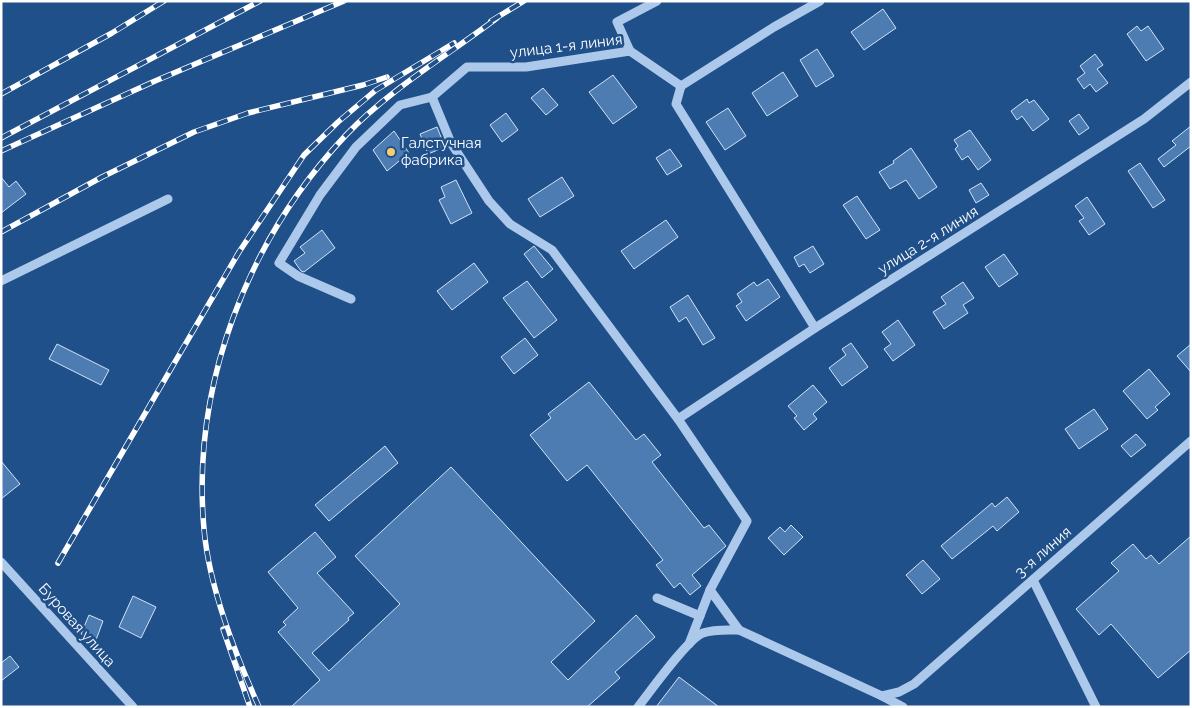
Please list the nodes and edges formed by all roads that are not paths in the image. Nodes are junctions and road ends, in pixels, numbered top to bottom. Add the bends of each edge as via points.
1 (657, 1) edge
2 (820, 1) edge
3 (630, 52) junction
4 (1191, 82) edge
5 (681, 86) junction
6 (432, 97) junction
7 (168, 199) dead end
8 (1, 281) edge
9 (351, 299) dead end
10 (815, 328) junction
11 (678, 420) junction
12 (1191, 441) edge
13 (1, 562) edge
14 (1033, 580) junction
15 (710, 590) junction
16 (657, 598) dead end
17 (700, 616) junction
18 (738, 630) junction
19 (688, 645) junction
20 (887, 701) edge
21 (131, 706) edge
22 (638, 707) edge
23 (904, 707) edge
24 (1096, 707) edge

1 - 3 street via 616,22
2 - 5 street
3 - 5 street, улица 1-я линия
3 - 6 street, улица 1-я линия via 526,67 467,67
4 - 10 street, улица 2-я линия via 1144,119
5 - 10 street via 676,104
6 - 9 street via 400,105 356,148 320,195 279,263 298,276
6 - 11 street via 451,143 489,201 510,224 552,250
7 - 8 street
10 - 11 street, улица 2-я линия
11 - 15 street via 747,521
12 - 14 street, 3-я линия
13 - 21 street, Буровая улица
14 - 20 street, 3-я линия via 914,684
14 - 24 street
15 - 17 street
15 - 18 street
16 - 17 street
17 - 19 street
18 - 19 street via 702,633
18 - 20 street
19 - 22 street
20 - 23 street

